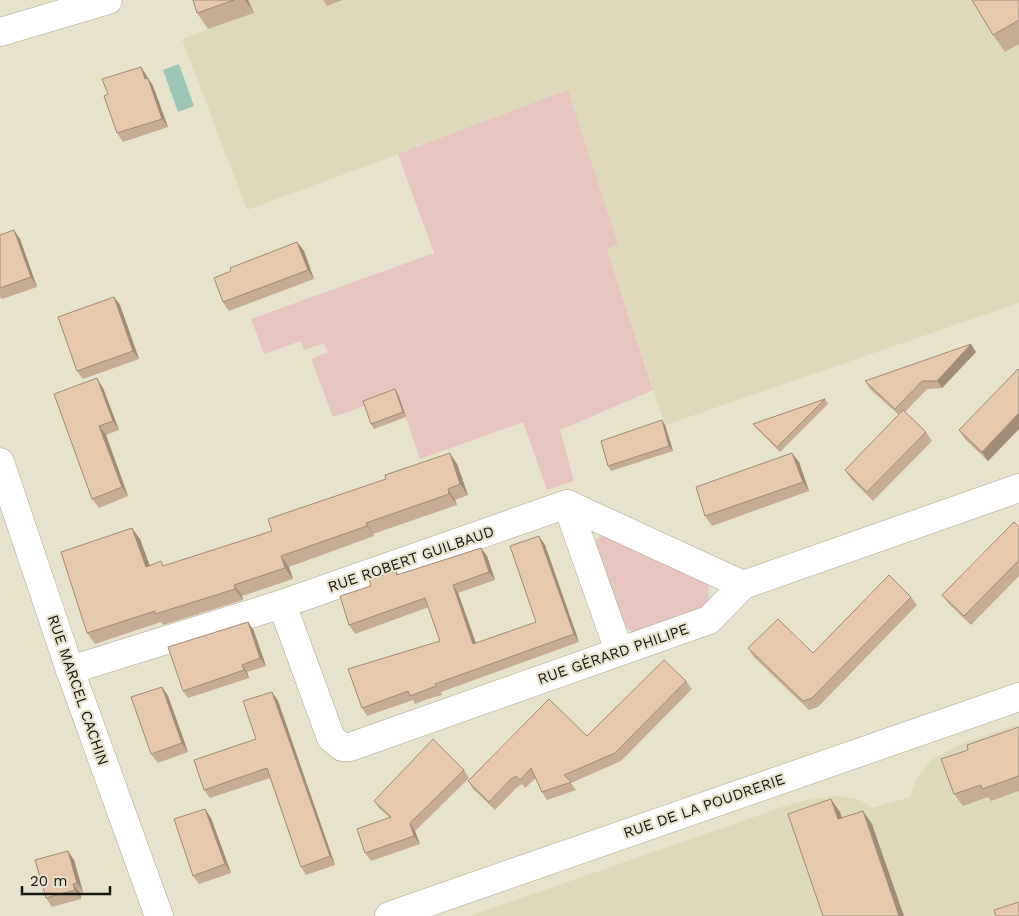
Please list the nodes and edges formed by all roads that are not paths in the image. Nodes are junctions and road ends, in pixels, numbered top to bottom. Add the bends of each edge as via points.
1 (108, 0) edge
2 (0, 32) edge
3 (0, 462) edge
4 (1019, 488) edge
5 (567, 504) junction
6 (743, 585) junction
7 (282, 604) junction
8 (619, 651) junction
9 (70, 670) junction
10 (1019, 697) edge
11 (159, 916) edge
12 (389, 916) edge

1 - 2 street
3 - 9 street, RUE MARCEL CACHIN
4 - 6 street, RUE GÉRARD PHILIPE
5 - 6 street
5 - 7 street, RUE ROBERT GUILBAUD
5 - 8 street
6 - 8 street, RUE GÉRARD PHILIPE via 709,620
7 - 8 street, RUE GÉRARD PHILIPE via 331,738 346,748
7 - 9 street, RUE ROBERT GUILBAUD
9 - 11 street, RUE MARCEL CACHIN
10 - 12 street, RUE DE LA POUDRERIE

